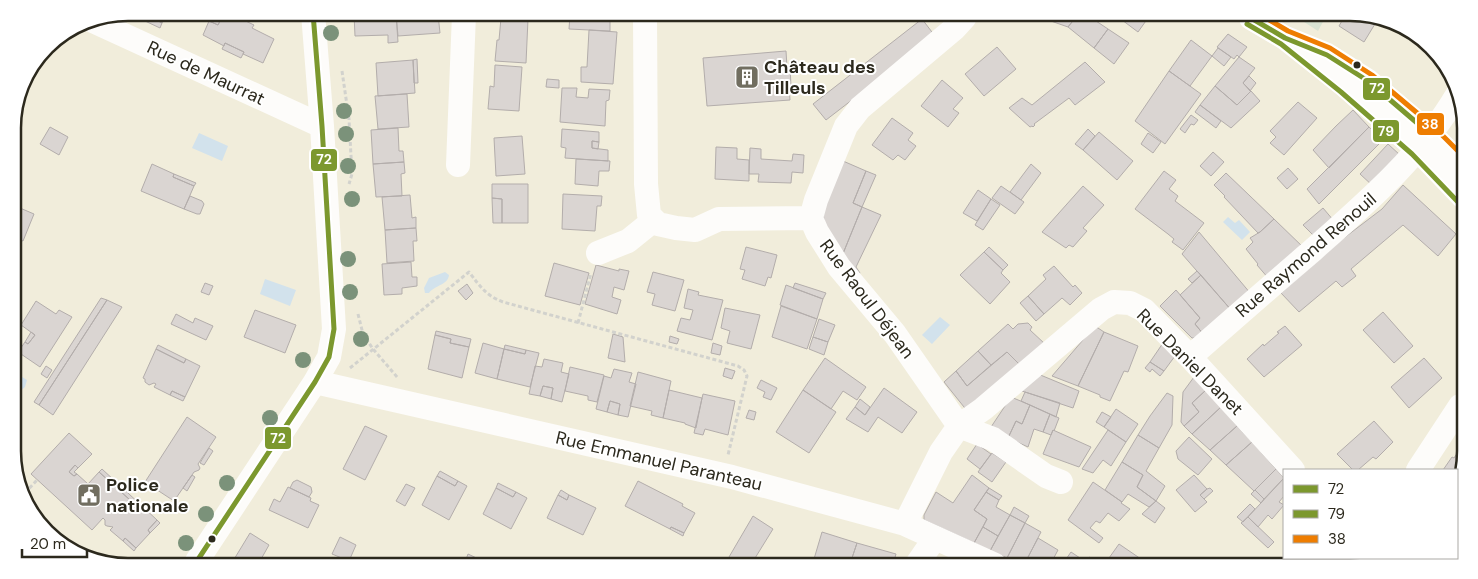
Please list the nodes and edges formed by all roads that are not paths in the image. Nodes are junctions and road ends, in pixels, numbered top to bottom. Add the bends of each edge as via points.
1 (314, 21) edge
2 (464, 21) edge
3 (645, 21) edge
4 (962, 21) edge
5 (1256, 21) edge
6 (102, 25) edge
7 (1453, 102) edge
8 (322, 126) junction
9 (1424, 142) junction
10 (1457, 163) edge
11 (458, 165) dead end
12 (1457, 189) edge
13 (811, 218) junction
14 (654, 220) junction
15 (598, 253) road end
16 (1190, 357) junction
17 (315, 382) junction
18 (1457, 411) edge
19 (959, 426) junction
20 (1292, 469) edge
21 (1419, 469) edge
22 (1061, 482) dead end
23 (906, 524) junction
24 (935, 538) junction
25 (199, 558) edge
26 (921, 558) edge
27 (980, 558) edge

1 - 8 street
2 - 11 street
3 - 14 street via 646,184 648,215
4 - 13 street via 860,108 846,126
5 - 9 street via 1285,38 1327,55 1368,81
6 - 8 street, Rue de Maurrat
7 - 9 street, Rue Raymond Renouil
8 - 17 street via 334,329 329,357
9 - 10 street
9 - 12 street
9 - 16 street, Rue Raymond Renouil via 1371,199
13 - 14 street via 719,219 695,230 658,224
13 - 19 street, Rue Raoul Déjean via 839,267 895,334
14 - 15 street via 628,241
16 - 19 street, Rue Daniel Danet via 1144,310 1130,303 1114,302 1101,309
16 - 20 street, Rue Daniel Danet
17 - 23 street, Rue Emmanuel Paranteau via 723,475
17 - 25 street
18 - 21 street
19 - 22 street via 993,439 1046,476
19 - 23 street via 941,452
23 - 24 street, Rue Emmanuel Paranteau
24 - 26 street
24 - 27 street, Rue Emmanuel Paranteau

